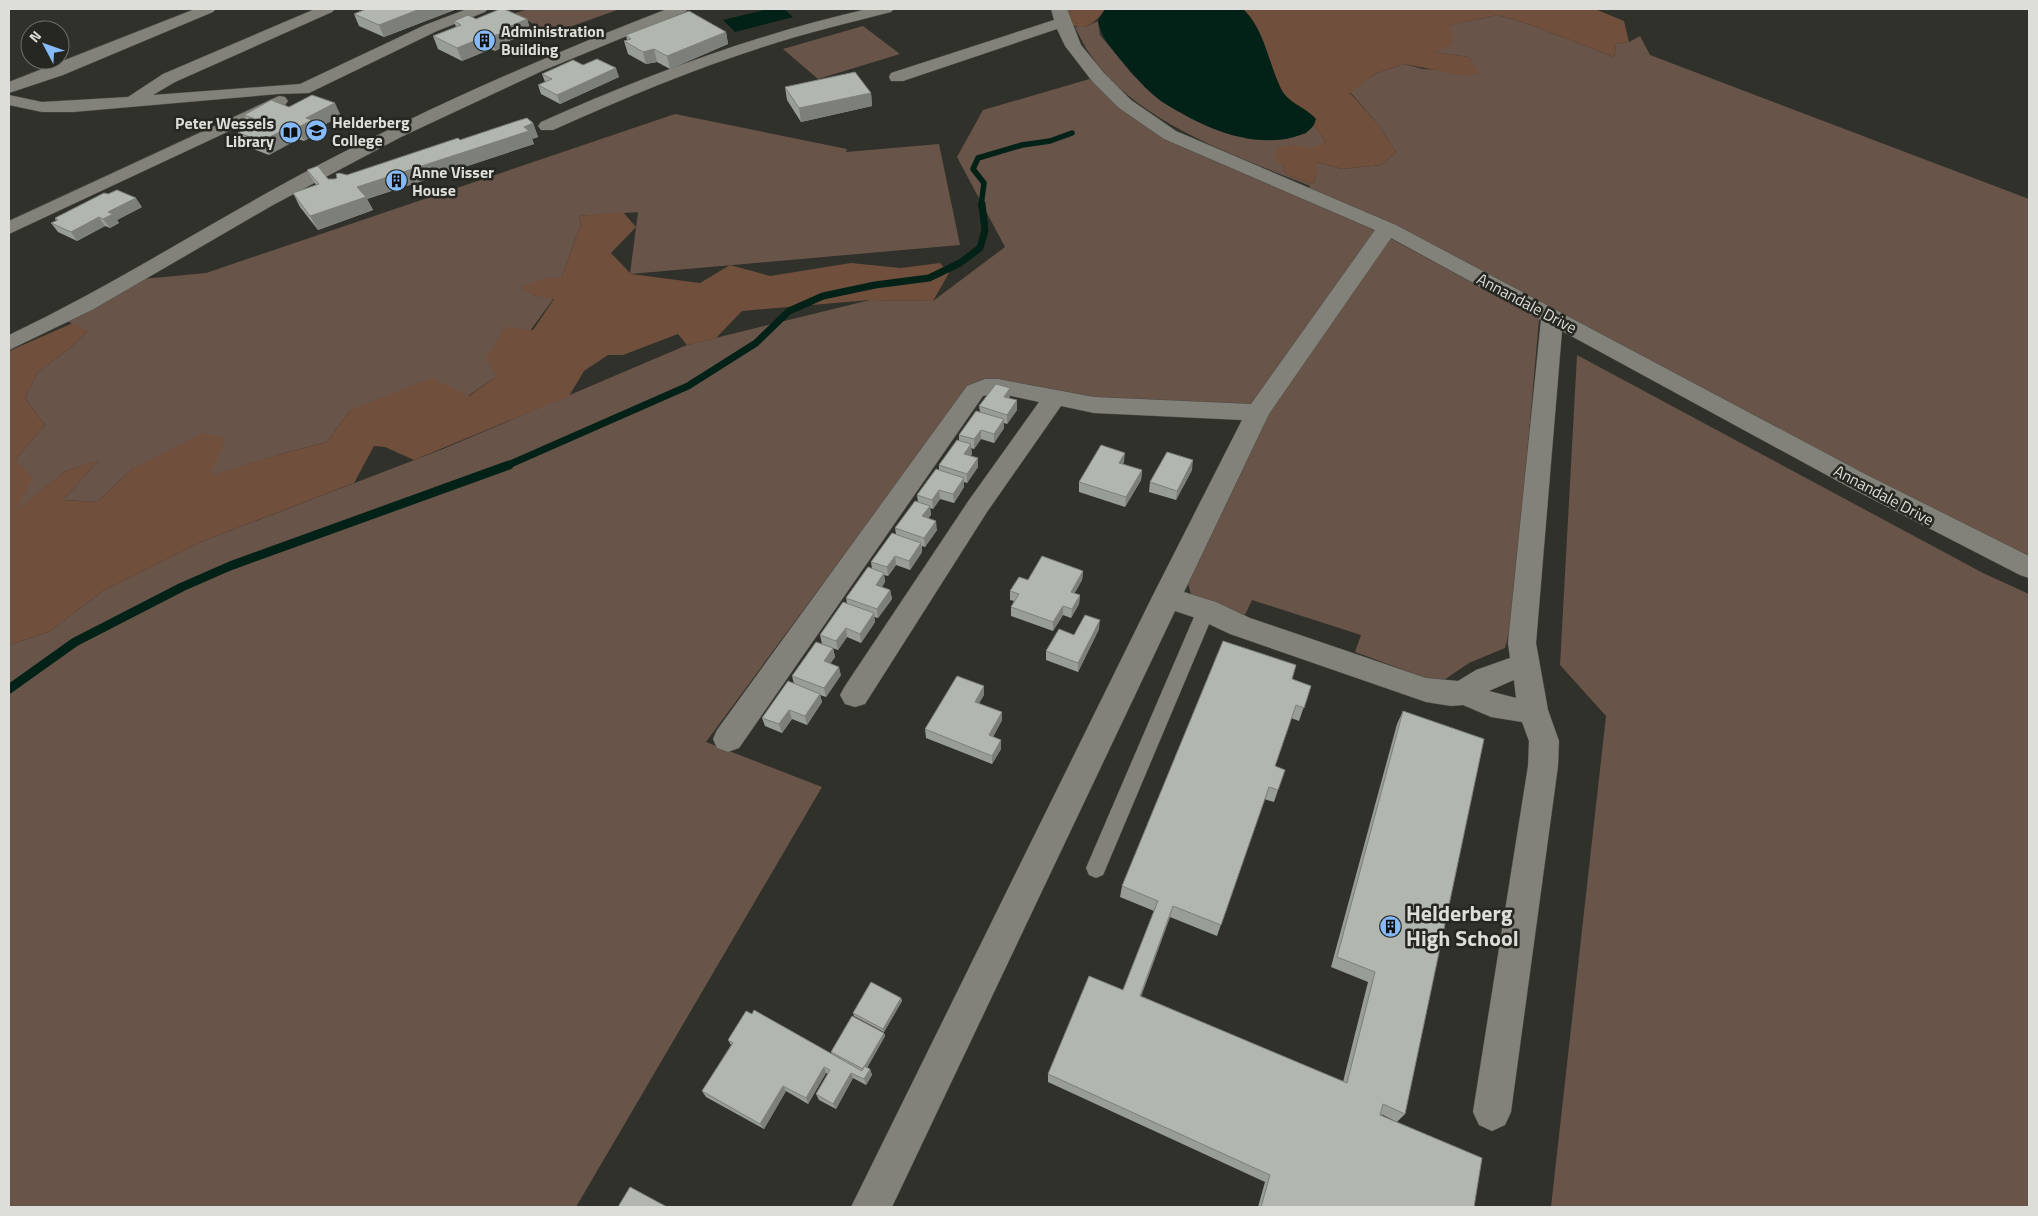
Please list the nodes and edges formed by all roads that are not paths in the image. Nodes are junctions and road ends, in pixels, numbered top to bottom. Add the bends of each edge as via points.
1 (208, 9) edge
2 (327, 9) edge
3 (480, 9) edge
4 (680, 9) edge
5 (886, 9) edge
6 (1061, 15) edge
7 (897, 77) dead end
8 (9, 88) edge
9 (303, 89) junction
10 (9, 100) edge
11 (130, 102) junction
12 (42, 107) junction
13 (17, 118) dead end
14 (547, 126) dead end
15 (9, 228) edge
16 (1389, 229) junction
17 (1552, 315) junction
18 (9, 343) edge
19 (1055, 397) junction
20 (1258, 412) junction
21 (2029, 568) edge
22 (1166, 597) junction
23 (1206, 610) junction
24 (1526, 666) junction
25 (1465, 693) junction
26 (855, 695) dead end
27 (1533, 710) junction
28 (728, 739) dead end
29 (1096, 868) dead end
30 (1492, 1112) dead end
31 (871, 1207) edge

1 - 8 street
2 - 11 street via 170,78
3 - 9 street
4 - 18 street via 523,74 346,158 103,297
5 - 14 street via 737,49 610,97
6 - 7 street
6 - 16 street, Annandale Drive via 1073,46 1098,77 1125,104 1150,122 1170,135
9 - 11 street
9 - 15 street
10 - 12 street
11 - 12 street
12 - 13 street
16 - 17 street, Annandale Drive
16 - 20 street
17 - 21 street, Annandale Drive via 1854,479
17 - 24 street via 1522,643
19 - 20 street via 1094,405
19 - 26 street via 978,506
19 - 28 street via 998,386 981,387 973,393
20 - 22 street
22 - 23 street
22 - 31 street
23 - 25 street via 1240,626 1426,690
23 - 29 lane
24 - 25 street via 1477,681
24 - 27 street
25 - 27 street via 1491,705
27 - 30 street via 1544,742 1543,766

